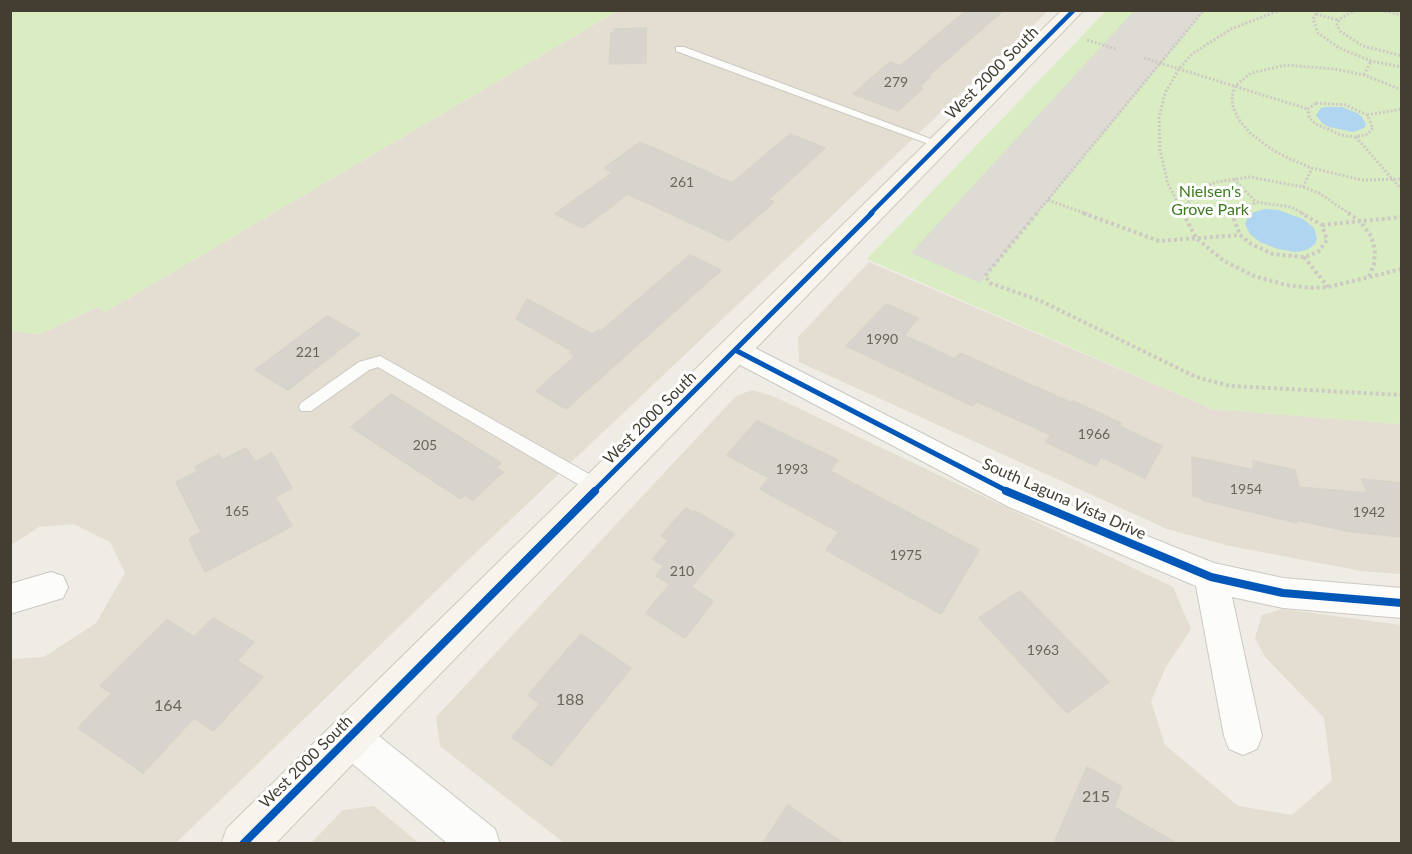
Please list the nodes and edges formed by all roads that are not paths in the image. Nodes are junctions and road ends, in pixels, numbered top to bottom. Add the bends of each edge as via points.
1 (1074, 10) edge
2 (680, 49) dead end
3 (941, 145) junction
4 (737, 351) junction
5 (306, 408) dead end
6 (599, 488) junction
7 (1211, 578) junction
8 (51, 587) dead end
9 (10, 599) edge
10 (1401, 603) edge
11 (1243, 736) dead end
12 (350, 737) junction
13 (243, 843) edge
14 (480, 843) edge

1 - 3 street, West 2000 South
2 - 3 lane
3 - 4 street, West 2000 South
4 - 6 street, West 2000 South
4 - 7 street, South Laguna Vista Drive via 1020,498
5 - 6 lane via 364,366 380,361
6 - 12 street, West 2000 South
7 - 10 street, South Laguna Vista Drive via 1283,593
7 - 11 street
8 - 9 street
12 - 13 street, West 2000 South
12 - 14 street

